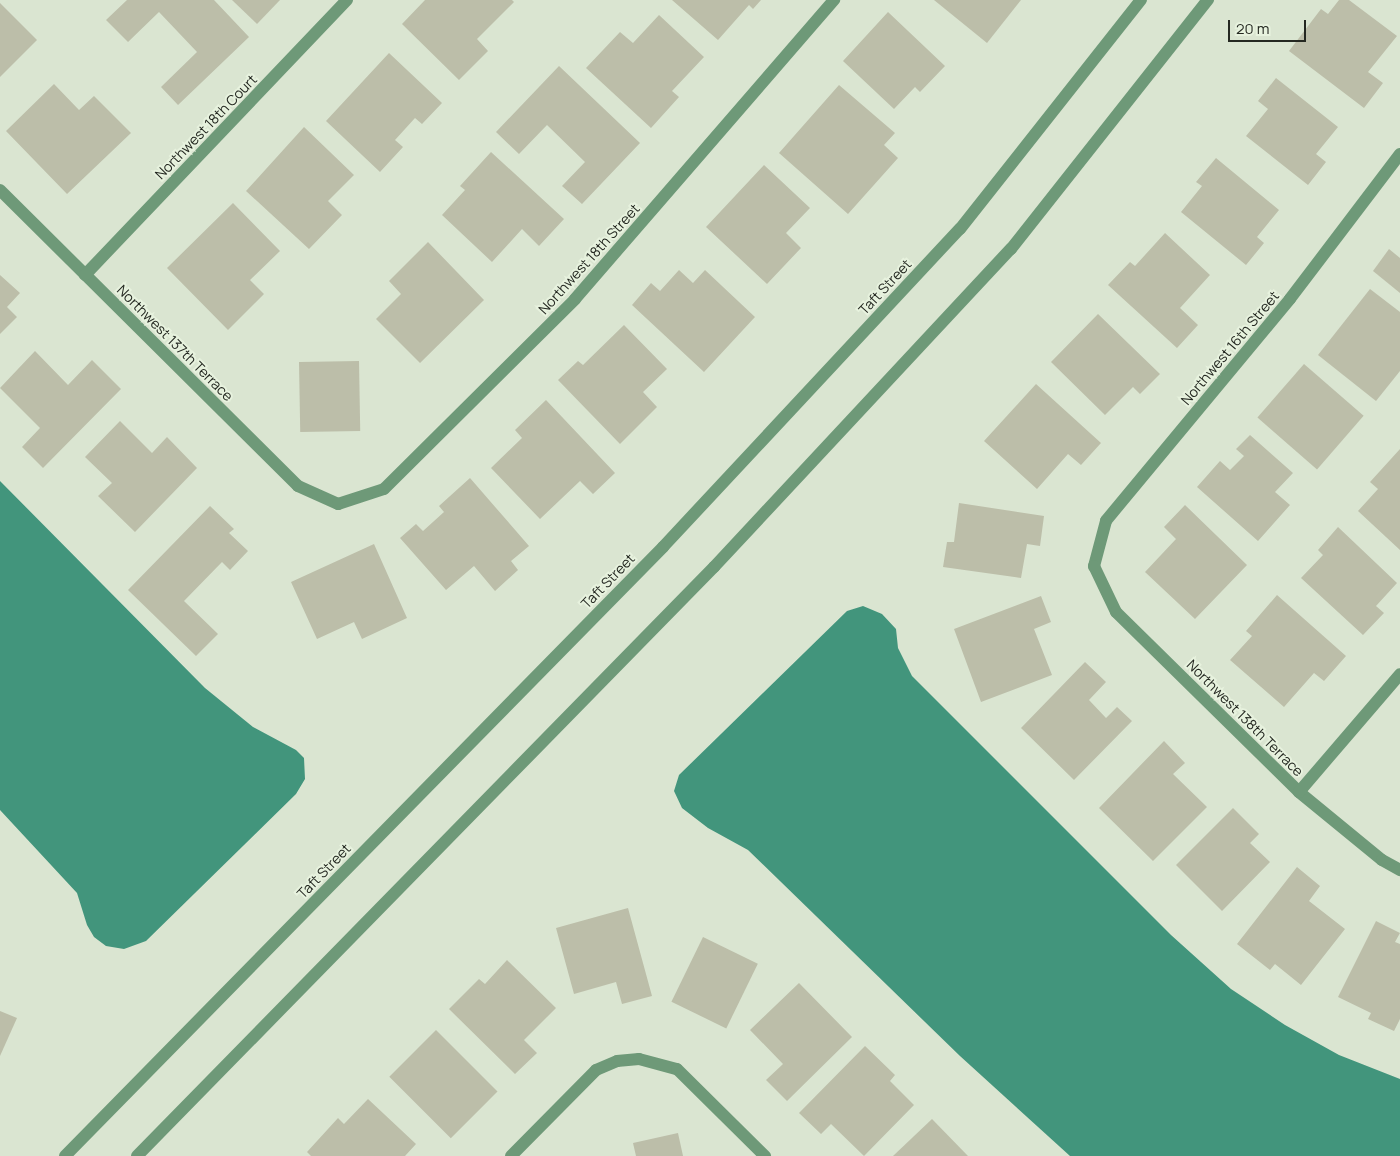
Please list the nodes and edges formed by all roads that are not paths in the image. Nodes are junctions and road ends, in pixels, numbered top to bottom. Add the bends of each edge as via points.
1 (348, 0) edge
2 (834, 0) edge
3 (1141, 0) edge
4 (1208, 0) edge
5 (1400, 154) edge
6 (0, 190) edge
7 (85, 275) junction
8 (338, 504) joint
9 (1094, 566) joint
10 (1400, 674) edge
11 (1298, 792) junction
12 (1400, 870) edge
13 (66, 1156) edge
14 (137, 1156) edge
15 (511, 1156) edge
16 (765, 1156) edge

1 - 7 street, Northwest 18th Court
2 - 8 street, Northwest 18th Street via 575,299 384,489
3 - 13 street, Taft Street via 960,229 663,547
4 - 14 street via 1011,249 714,567
5 - 9 street, Northwest 16th Street via 1290,299 1106,521
6 - 7 street, Northwest 137th Terrace
7 - 8 street, Northwest 137th Terrace via 298,486
9 - 11 street, Northwest 138th Terrace via 1116,612
10 - 11 street
11 - 12 street, Northwest 138th Terrace via 1382,860
15 - 16 street via 596,1070 617,1061 639,1059 677,1069

